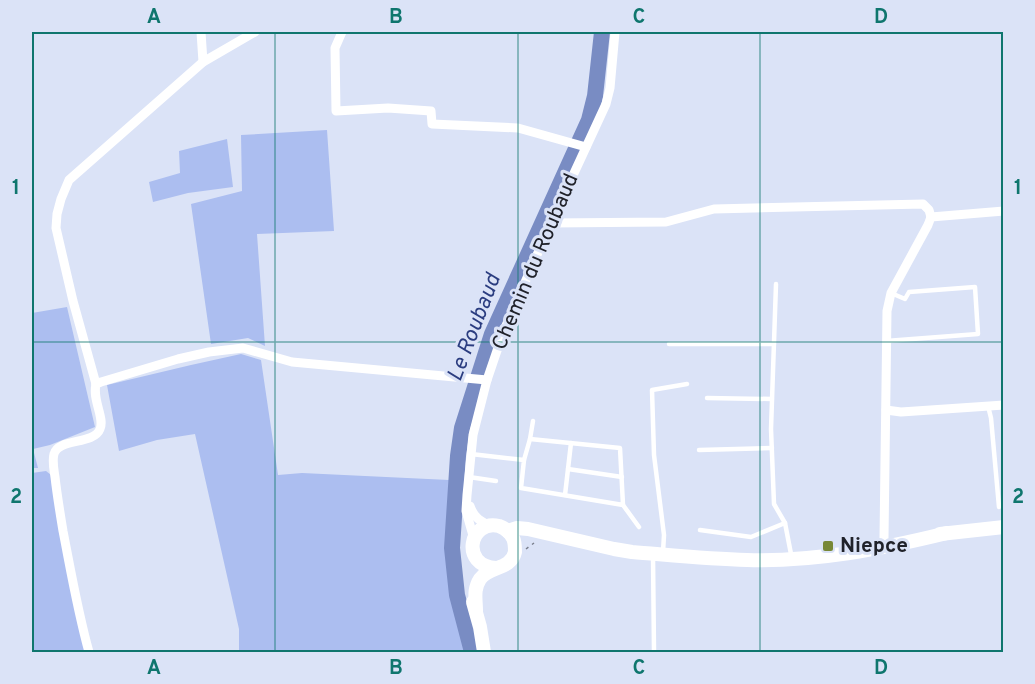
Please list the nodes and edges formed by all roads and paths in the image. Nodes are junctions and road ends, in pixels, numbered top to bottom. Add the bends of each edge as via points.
1 (201, 32) edge
2 (255, 32) edge
3 (342, 32) edge
4 (615, 32) edge
5 (203, 62) junction
6 (586, 147) junction
7 (1004, 211) edge
8 (931, 217) junction
9 (551, 223) junction
10 (776, 284) dead end
11 (891, 293) junction
12 (886, 341) junction
13 (669, 344) dead end
14 (774, 344) junction
15 (485, 379) junction
16 (96, 384) junction
17 (687, 384) dead end
18 (707, 398) dead end
19 (772, 399) junction
20 (1004, 405) edge
21 (988, 406) junction
22 (886, 410) junction
23 (533, 421) dead end
24 (530, 439) junction
25 (571, 443) junction
26 (772, 448) junction
27 (699, 450) dead end
28 (471, 454) junction
29 (524, 460) junction
30 (568, 469) junction
31 (469, 477) junction
32 (622, 477) junction
33 (496, 481) dead end
34 (467, 495) junction
35 (564, 495) junction
36 (623, 505) junction
37 (999, 507) dead end
38 (785, 524) junction
39 (492, 525) junction
40 (639, 527) dead end
41 (1004, 527) edge
42 (700, 530) dead end
43 (507, 531) junction
44 (550, 535) junction
45 (474, 539) junction
46 (884, 543) junction
47 (514, 553) junction
48 (658, 554) junction
49 (791, 554) junction
50 (475, 557) junction
51 (769, 560) junction
52 (496, 568) junction
53 (476, 611) junction
54 (89, 652) edge
55 (484, 652) edge
56 (654, 652) edge

1 - 5 street
2 - 5 street
3 - 6 street via 335,48 336,111 431,111 432,124 518,128
4 - 6 street, Chemin du Roubaud via 606,104
5 - 16 street via 69,180 61,199 56,228
6 - 9 street, Chemin du Roubaud
7 - 8 street
8 - 9 street via 923,204 714,209 666,222
8 - 11 street
9 - 15 street, Chemin du Roubaud
10 - 14 lane
11 - 12 street via 886,311
11 - 12 lane via 905,299 909,292 975,287 978,334
12 - 22 street
13 - 14 lane
14 - 19 lane
15 - 16 street via 292,362 243,348 178,359
15 - 28 street, Chemin du Roubaud
16 - 54 street via 100,430 96,435 63,445 54,454 57,501
17 - 48 lane via 652,390 654,454 664,535
18 - 19 lane
19 - 26 lane
20 - 21 street
21 - 22 street
21 - 37 lane
22 - 46 street
23 - 24 lane
24 - 25 lane
24 - 29 lane
25 - 30 lane
25 - 32 lane via 620,448
26 - 27 lane
26 - 38 lane via 774,504
28 - 29 lane
28 - 31 street, Chemin du Roubaud
29 - 35 lane via 521,488
30 - 32 lane
30 - 35 lane
31 - 33 lane
31 - 34 street, Chemin du Roubaud
32 - 36 lane
34 - 39 street via 473,515
34 - 45 street, Chemin du Roubaud via 466,511
35 - 36 lane
36 - 40 lane
38 - 42 lane via 751,537
38 - 49 lane
39 - 43 street
39 - 45 street via 480,530
41 - 46 street
43 - 44 street via 522,528
43 - 47 street via 513,537
44 - 47 path
44 - 47 street via 524,538
44 - 48 street
45 - 50 street
46 - 49 street
46 - 51 street via 812,557
47 - 52 street via 508,563
48 - 51 street
48 - 56 lane
49 - 51 street
50 - 52 street via 483,565
50 - 53 street via 470,594
52 - 53 street via 484,574 476,586
53 - 55 street

